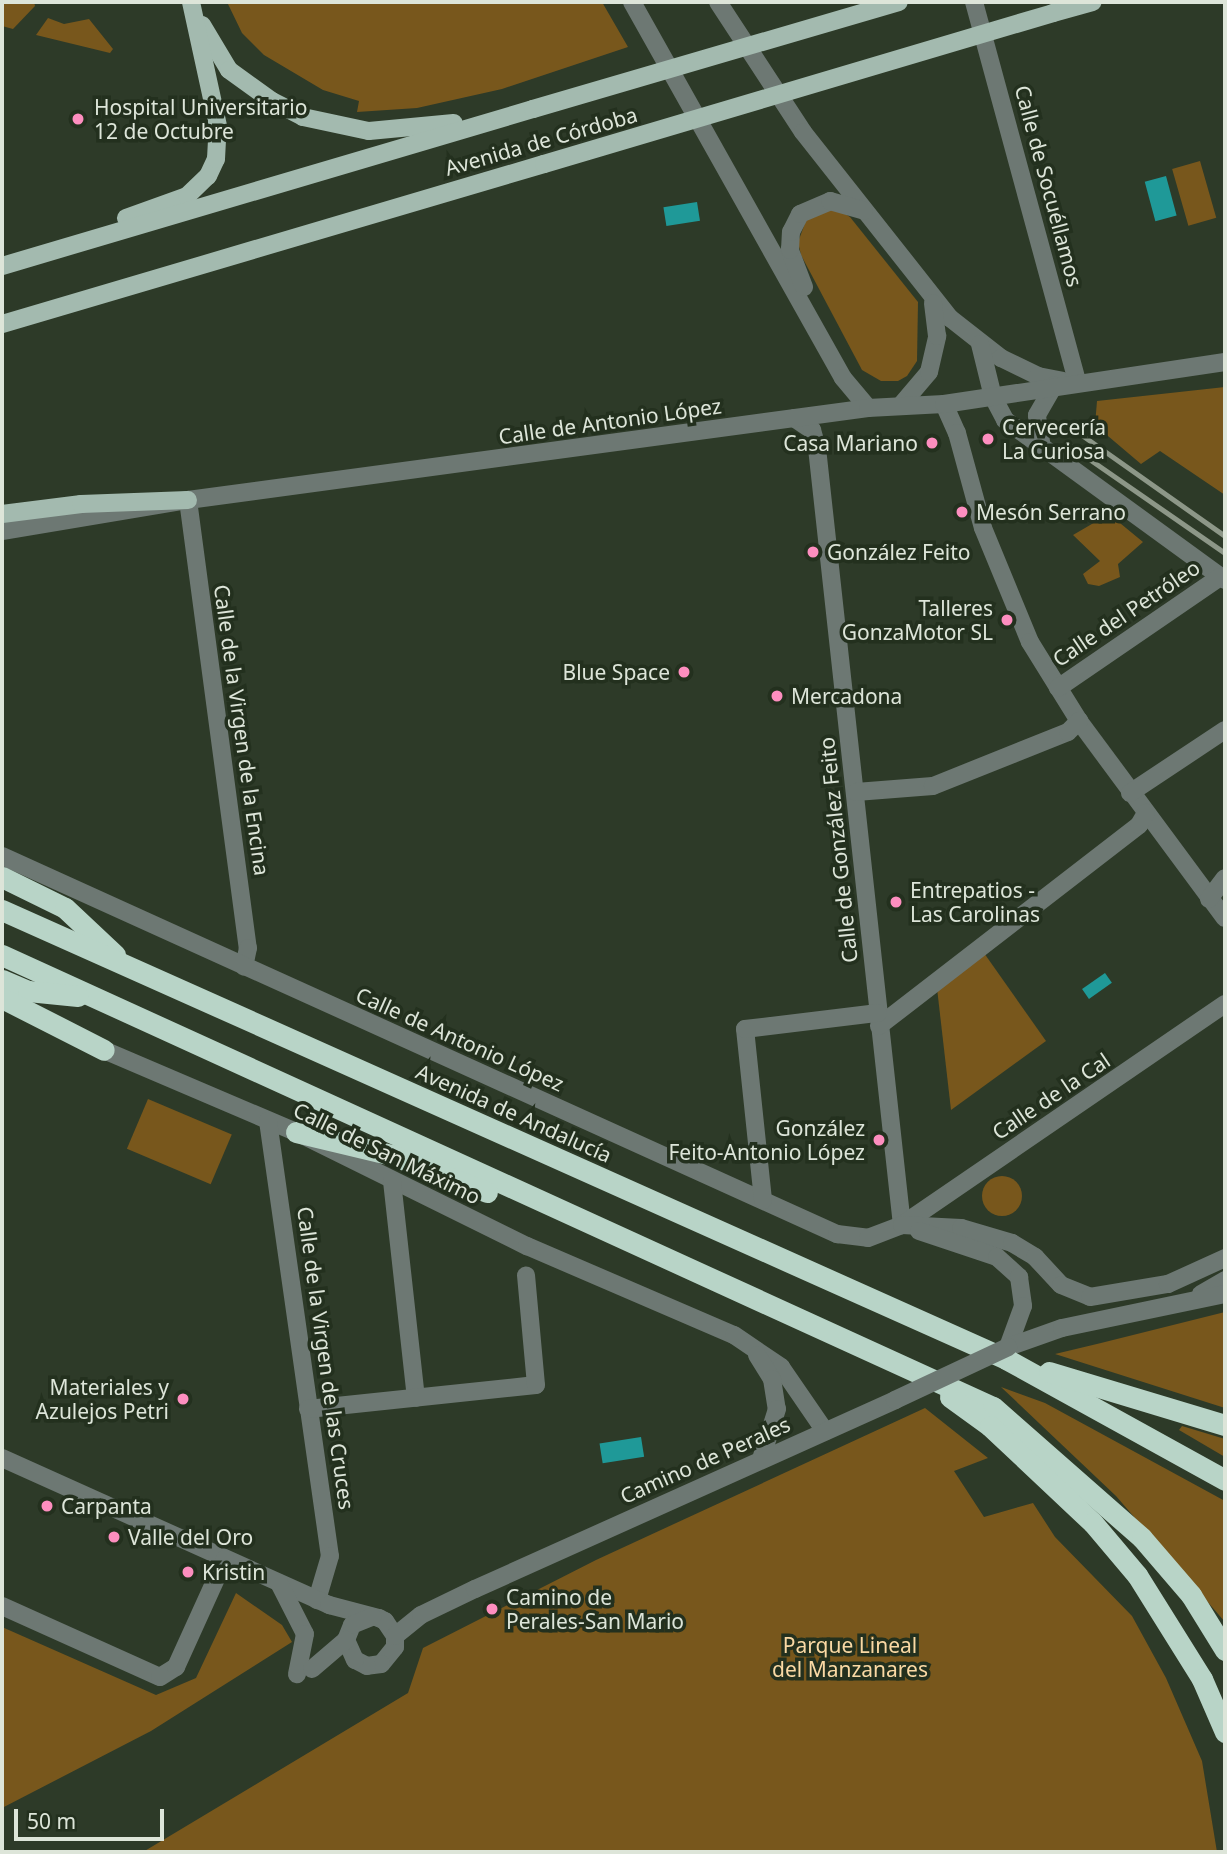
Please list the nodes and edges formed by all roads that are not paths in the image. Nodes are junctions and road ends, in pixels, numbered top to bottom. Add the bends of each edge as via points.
1 (191, 2) edge
2 (632, 2) edge
3 (718, 2) edge
4 (899, 2) edge
5 (974, 2) edge
6 (1093, 2) edge
7 (531, 110) junction
8 (864, 211) junction
9 (2, 256) edge
10 (2, 267) edge
11 (929, 295) junction
12 (2, 324) edge
13 (822, 337) junction
14 (980, 344) junction
15 (1225, 362) edge
16 (843, 378) junction
17 (1077, 382) junction
18 (1054, 386) junction
19 (993, 397) junction
20 (944, 404) junction
21 (901, 405) junction
22 (868, 408) junction
23 (827, 414) junction
24 (794, 418) junction
25 (812, 430) junction
26 (1042, 448) junction
27 (188, 500) junction
28 (2, 514) edge
29 (2, 531) edge
30 (1223, 579) edge
31 (1058, 688) junction
32 (1079, 721) junction
33 (1225, 730) edge
34 (856, 792) junction
35 (1130, 793) junction
36 (1146, 813) junction
37 (2, 856) edge
38 (2, 877) edge
39 (1225, 878) edge
40 (1209, 899) junction
41 (2, 910) edge
42 (1225, 918) edge
43 (2, 955) edge
44 (126, 967) junction
45 (244, 967) junction
46 (2, 980) edge
47 (2, 998) edge
48 (93, 998) junction
49 (1225, 1004) edge
50 (2, 1009) edge
51 (879, 1019) junction
52 (104, 1050) junction
53 (268, 1121) junction
54 (296, 1132) junction
55 (392, 1181) junction
56 (763, 1200) junction
57 (537, 1201) junction
58 (902, 1225) junction
59 (1225, 1258) edge
60 (526, 1275) dead end
61 (1225, 1280) edge
62 (1225, 1294) edge
63 (1225, 1303) edge
64 (1186, 1304) junction
65 (749, 1343) junction
66 (1007, 1353) junction
67 (903, 1363) junction
68 (416, 1398) junction
69 (308, 1409) junction
70 (1225, 1425) edge
71 (825, 1431) junction
72 (2, 1458) edge
73 (761, 1459) junction
74 (1225, 1480) edge
75 (225, 1559) junction
76 (279, 1583) junction
77 (323, 1603) junction
78 (2, 1606) edge
79 (384, 1624) junction
80 (347, 1637) junction
81 (1225, 1650) edge
82 (355, 1660) junction
83 (297, 1674) dead end
84 (1225, 1732) edge

1 - 7 main road via 229,70 272,102 319,122 369,131 414,130
1 - 9 main road via 218,126 218,148 208,176 178,200
2 - 13 street
3 - 8 street via 803,132
4 - 7 main road, Avenida de Córdoba, bridge
5 - 17 street, Calle de Socuéllamos
6 - 12 main road, Avenida de Córdoba, bridge
7 - 10 main road, Avenida de Córdoba
8 - 11 street
8 - 13 street via 845,202 805,208 791,232 795,267
11 - 14 street
11 - 21 street via 938,319 934,355 923,383
13 - 16 street
14 - 17 street via 1038,376
14 - 19 street
15 - 17 street, Calle de Antonio López
16 - 22 street
16 - 23 street via 835,405
17 - 18 street, Calle de Antonio López
18 - 19 street, Calle de Antonio López
18 - 26 street via 1037,415
19 - 20 street, Calle de Antonio López
19 - 26 street via 1005,420
20 - 21 street, Calle de Antonio López
20 - 31 street via 1012,605
21 - 22 street, Calle de Antonio López
22 - 23 street, Calle de Antonio López
23 - 24 street, Calle de Antonio López
23 - 25 street
24 - 25 street
24 - 27 street, Calle de Antonio López
25 - 34 street, Calle de González Feito
26 - 30 street
27 - 28 main road via 81,504
27 - 29 street, Calle de Antonio López
27 - 45 street, Calle de la Virgen de la Encina via 248,948
30 - 31 street, Calle del Petróleo
31 - 32 street
32 - 34 street via 1068,732 933,786
32 - 35 street
33 - 35 street
34 - 51 street, Calle de González Feito
35 - 36 street
36 - 40 street
36 - 51 street via 1139,825
37 - 45 street, Calle de Antonio López
38 - 44 highway via 65,908
39 - 40 street
40 - 42 street
41 - 44 highway, Avenida de Andalucía
43 - 48 highway
44 - 66 highway, Avenida de Andalucía
45 - 56 street, Calle de Antonio López
46 - 48 highway via 28,991
47 - 52 highway
48 - 57 highway
49 - 58 street, Calle de la Cal
50 - 52 street, Calle de San Máximo
51 - 56 street via 745,1030
51 - 58 street, Calle de González Feito
52 - 53 street, Calle de San Máximo
53 - 54 street, Calle de San Máximo
53 - 69 street, Calle de la Virgen de las Cruces
54 - 55 street, Calle de San Máximo
54 - 57 highway via 392,1155 495,1196
55 - 65 street, Calle de San Máximo
55 - 68 street
56 - 58 street, Calle de Antonio López via 837,1234 868,1238
57 - 67 highway
58 - 59 street via 961,1228 1012,1243 1035,1257 1061,1286 1090,1297 1168,1284
58 - 66 street via 997,1257 1019,1277 1023,1306
60 - 68 street via 536,1385
61 - 64 street, Camino de Perales
62 - 64 street, Camino de Perales
63 - 64 street, Camino de Perales
64 - 66 street, Camino de Perales via 1062,1328
65 - 71 street, Calle de San Máximo via 794,1382
65 - 73 street via 772,1379 777,1409
66 - 70 highway
66 - 71 street, Camino de Perales, bridge
66 - 74 highway
67 - 81 highway via 993,1407 1095,1493 1162,1560
67 - 84 highway via 990,1426 1093,1522 1137,1575 1172,1628 1202,1679
68 - 69 street
69 - 77 street, Calle de la Virgen de las Cruces via 330,1556
71 - 73 street, Camino de Perales
72 - 75 street
73 - 79 street, Camino de Perales via 421,1615
75 - 76 street
75 - 78 street via 176,1667 160,1676
76 - 77 street
76 - 83 street via 305,1634
77 - 79 street
77 - 80 street
79 - 80 street, Camino de Perales via 352,1625
79 - 82 street, Camino de Perales via 390,1658 367,1666
80 - 82 street
80 - 82 street, Camino de Perales via 312,1669

